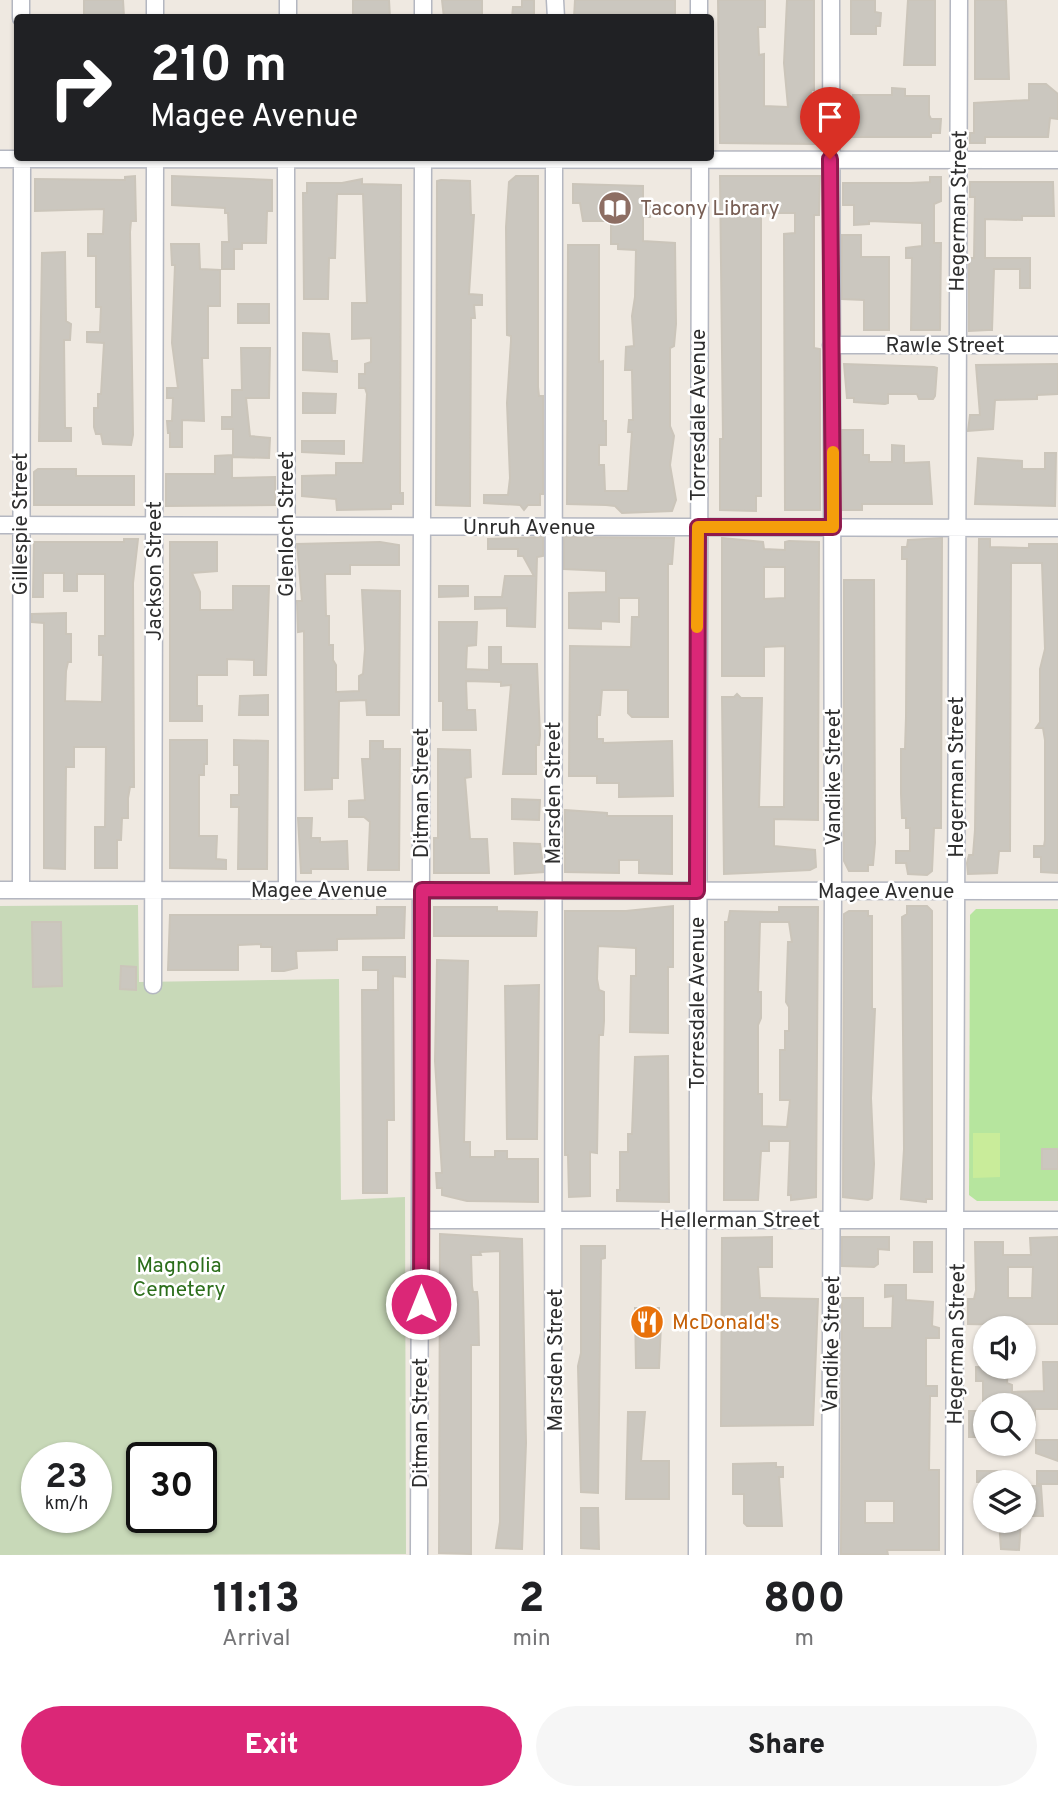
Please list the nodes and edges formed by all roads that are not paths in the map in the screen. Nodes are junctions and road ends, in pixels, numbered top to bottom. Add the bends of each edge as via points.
1 (831, 0) edge
2 (959, 0) edge
3 (714, 159) edge
4 (830, 159) junction
5 (959, 160) junction
6 (1058, 160) edge
7 (22, 161) edge
8 (155, 161) edge
9 (286, 161) edge
10 (423, 161) edge
11 (554, 161) edge
12 (699, 161) edge
13 (831, 345) junction
14 (957, 345) junction
15 (1058, 345) edge
16 (0, 525) edge
17 (20, 525) junction
18 (286, 525) junction
19 (154, 526) junction
20 (421, 526) junction
21 (553, 527) junction
22 (698, 527) junction
23 (833, 527) junction
24 (956, 527) junction
25 (1058, 528) edge
26 (0, 890) edge
27 (20, 890) junction
28 (154, 890) junction
29 (287, 890) junction
30 (422, 890) junction
31 (552, 890) junction
32 (697, 891) junction
33 (833, 891) junction
34 (957, 891) junction
35 (1058, 891) edge
36 (153, 985) dead end
37 (556, 1219) junction
38 (957, 1219) junction
39 (422, 1220) junction
40 (698, 1220) junction
41 (1058, 1220) edge
42 (833, 1221) junction
43 (419, 1555) edge
44 (553, 1555) edge
45 (697, 1555) edge
46 (830, 1555) edge
47 (954, 1555) edge

1 - 4 street, Vandike Street
2 - 5 street, Hegerman Street
3 - 4 street
4 - 5 street
4 - 13 street, Vandike Street
5 - 6 street
5 - 14 street, Hegerman Street
7 - 17 street, Gillespie Street
8 - 19 street, Jackson Street
9 - 18 street, Glenloch Street
10 - 20 street, Ditman Street
11 - 21 street, Marsden Street
12 - 22 street, Torresdale Avenue
13 - 14 street, Rawle Street
13 - 23 street, Vandike Street
14 - 15 street, Rawle Street
14 - 24 street, Hegerman Street
16 - 17 street, Unruh Avenue
17 - 19 street, Unruh Avenue
17 - 27 street, Gillespie Street
18 - 19 street, Unruh Avenue
18 - 20 street, Unruh Avenue
18 - 29 street, Glenloch Street
19 - 28 street, Jackson Street
20 - 21 street, Unruh Avenue
20 - 30 street, Ditman Street
21 - 22 street, Unruh Avenue
21 - 31 street, Marsden Street
22 - 23 street, Unruh Avenue
22 - 32 street, Torresdale Avenue
23 - 24 street, Unruh Avenue
23 - 33 street, Vandike Street
24 - 25 street, Unruh Avenue
24 - 34 street, Hegerman Street
26 - 27 street, Magee Avenue
27 - 28 street, Magee Avenue
28 - 29 street, Magee Avenue
28 - 36 street, Jackson Street
29 - 30 street, Magee Avenue
30 - 31 street, Magee Avenue
30 - 39 street, Ditman Street
31 - 32 street, Magee Avenue
31 - 37 street, Marsden Street
32 - 33 street, Magee Avenue
32 - 40 street, Torresdale Avenue
33 - 34 street, Magee Avenue
33 - 42 street, Vandike Street
34 - 35 street, Magee Avenue
34 - 38 street, Hegerman Street
37 - 39 street, Hellerman Street
37 - 40 street, Hellerman Street
37 - 44 street, Marsden Street
38 - 41 street, Hellerman Street
38 - 42 street, Hellerman Street
38 - 47 street, Hegerman Street
39 - 43 street, Ditman Street
40 - 42 street, Hellerman Street
40 - 45 street, Torresdale Avenue
42 - 46 street, Vandike Street

